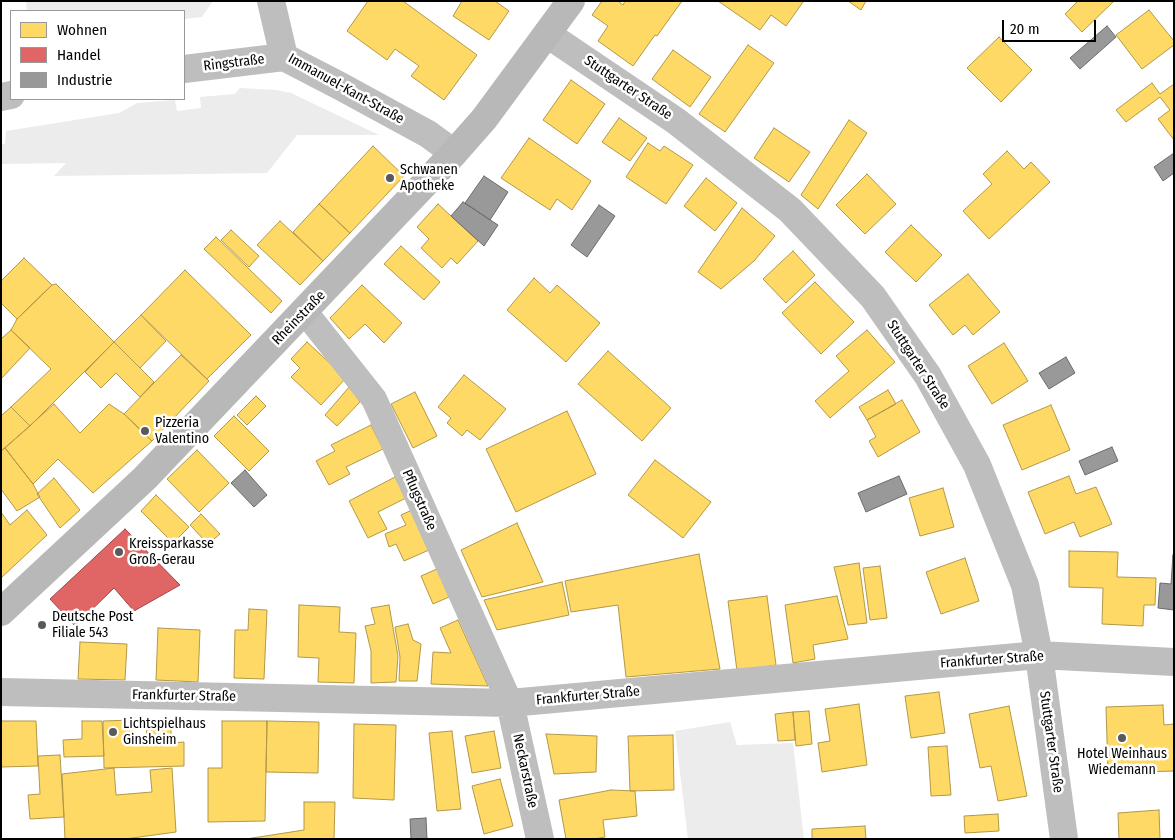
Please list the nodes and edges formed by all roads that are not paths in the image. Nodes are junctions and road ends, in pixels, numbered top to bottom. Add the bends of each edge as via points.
1 (270, 1) edge
2 (571, 1) edge
3 (547, 34) junction
4 (284, 58) junction
5 (185, 69) edge
6 (454, 153) junction
7 (305, 312) junction
8 (1, 612) edge
9 (1040, 655) junction
10 (1174, 662) edge
11 (1, 692) edge
12 (510, 703) junction
13 (540, 839) edge
14 (1064, 839) edge

1 - 4 street, Immanuel-Kant-Straße
2 - 3 main road, Rheinstraße
3 - 6 main road, Rheinstraße via 484,119
3 - 9 street, Stuttgarter Straße via 676,120 790,210 873,297 928,376 978,465 1025,585
4 - 5 street, Ringstraße
4 - 6 street, Immanuel-Kant-Straße via 428,134
6 - 7 main road, Rheinstraße
7 - 8 main road, Rheinstraße via 145,478
7 - 12 street, Pflugstraße via 374,399
9 - 10 street, Frankfurter Straße
9 - 12 street, Frankfurter Straße
9 - 14 street, Stuttgarter Straße
11 - 12 street, Frankfurter Straße
12 - 13 street, Neckarstraße

